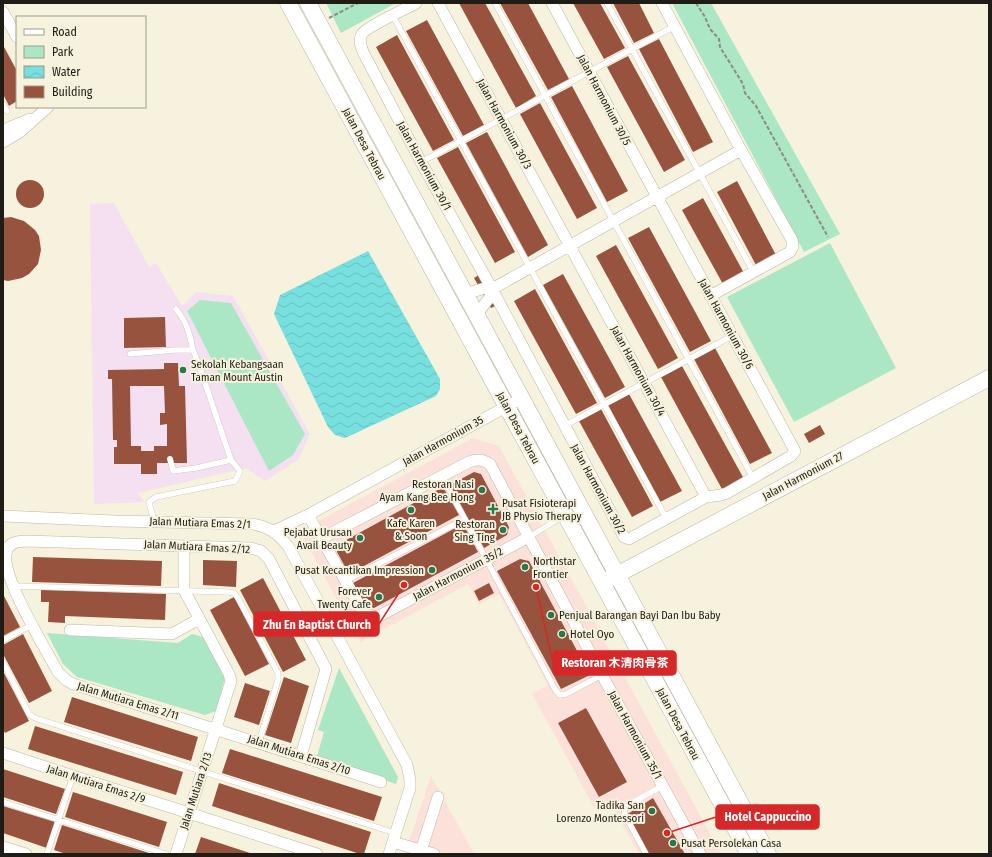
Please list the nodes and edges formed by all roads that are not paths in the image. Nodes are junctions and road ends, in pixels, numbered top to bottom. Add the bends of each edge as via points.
1 (288, 3) edge
2 (308, 3) edge
3 (416, 3) edge
4 (438, 3) edge
5 (495, 3) edge
6 (552, 3) edge
7 (607, 3) edge
8 (662, 3) edge
9 (3, 12) edge
10 (393, 16) junction
11 (675, 26) junction
12 (16, 35) edge
13 (632, 49) junction
14 (589, 72) junction
15 (545, 96) junction
16 (3, 104) edge
17 (47, 108) edge
18 (7, 111) dead end
19 (38, 116) junction
20 (501, 119) junction
21 (3, 130) edge
22 (461, 141) junction
23 (3, 142) edge
24 (741, 150) junction
25 (421, 162) junction
26 (700, 173) junction
27 (657, 197) junction
28 (613, 221) junction
29 (570, 246) junction
30 (530, 268) junction
31 (754, 273) junction
32 (492, 289) junction
33 (465, 294) junction
34 (710, 296) junction
35 (176, 309) dead end
36 (477, 314) junction
37 (732, 336) junction
38 (193, 350) junction
39 (130, 354) dead end
40 (688, 359) junction
41 (989, 378) edge
42 (644, 383) junction
43 (522, 398) junction
44 (604, 404) junction
45 (507, 407) junction
46 (564, 426) junction
47 (795, 451) joint
48 (170, 459) dead end
49 (231, 460) junction
50 (442, 476) junction
51 (753, 478) junction
52 (706, 496) junction
53 (308, 514) junction
54 (565, 515) junction
55 (3, 516) edge
56 (666, 518) junction
57 (465, 519) junction
58 (154, 521) junction
59 (274, 531) junction
60 (529, 537) junction
61 (322, 538) junction
62 (184, 546) junction
63 (7, 549) joint
64 (486, 559) junction
65 (617, 574) junction
66 (345, 581) junction
67 (602, 583) junction
68 (13, 586) junction
69 (184, 590) junction
70 (199, 619) junction
71 (32, 625) junction
72 (70, 630) dead end
73 (3, 640) edge
74 (3, 662) edge
75 (602, 675) junction
76 (216, 729) junction
77 (259, 742) junction
78 (3, 753) edge
79 (301, 756) junction
80 (720, 764) junction
81 (203, 771) junction
82 (704, 772) junction
83 (73, 776) junction
84 (380, 782) dead end
85 (662, 786) junction
86 (438, 797) dead end
87 (3, 802) edge
88 (189, 814) junction
89 (59, 820) junction
90 (394, 838) junction
91 (3, 847) edge
92 (420, 852) edge
93 (26, 854) edge
94 (47, 854) edge
95 (166, 854) edge
96 (176, 854) edge
97 (317, 854) edge
98 (389, 854) edge
99 (434, 854) edge
100 (646, 854) edge
101 (700, 854) edge
102 (749, 854) edge
103 (768, 854) edge

1 - 45 street, Jalan Desa Tebrau
2 - 33 street, Jalan Desa Tebrau
3 - 10 street
4 - 20 street, Jalan Harmonium 30/3
5 - 15 lane
6 - 14 street, Jalan Harmonium 30/5
7 - 13 lane
8 - 11 street
9 - 12 street
10 - 22 lane
10 - 25 street, Jalan Harmonium 30/1 via 362,34 360,42
11 - 13 lane
11 - 24 street
13 - 14 lane
13 - 26 lane
14 - 15 lane
14 - 27 street, Jalan Harmonium 30/5
15 - 20 lane
15 - 28 lane
16 - 18 lane
17 - 19 street
19 - 21 street
19 - 23 street via 20,132
20 - 22 lane
20 - 29 street, Jalan Harmonium 30/3
22 - 25 lane
22 - 30 lane
24 - 26 street
24 - 31 street via 793,246 790,252
25 - 32 street, Jalan Harmonium 30/1
26 - 27 street
26 - 31 lane
27 - 28 street
27 - 34 street, Jalan Harmonium 30/6
28 - 29 street
28 - 40 lane
29 - 30 street
29 - 42 street, Jalan Harmonium 30/4
30 - 32 street
30 - 44 lane
31 - 34 street
32 - 33 street via 485,288
32 - 36 street via 490,297
32 - 46 street, Jalan Harmonium 30/2
33 - 36 street, Jalan Desa Tebrau
34 - 37 street, Jalan Harmonium 30/6
35 - 38 lane via 187,327
36 - 43 street, Jalan Desa Tebrau
37 - 40 lane
37 - 47 street, Jalan Harmonium 30/6
38 - 39 lane
38 - 49 lane
40 - 42 lane
40 - 51 lane
41 - 65 street, Jalan Harmonium 27
42 - 44 lane
42 - 52 street, Jalan Harmonium 30/4
43 - 45 street, Jalan Harmonium 35
43 - 65 street, Jalan Desa Tebrau
44 - 46 lane
44 - 56 lane
45 - 53 street, Jalan Harmonium 35
45 - 54 street, Jalan Desa Tebrau
46 - 56 street, Jalan Harmonium 30/2 via 624,537 629,539
47 - 51 street, Jalan Harmonium 30/2 via 791,456
48 - 49 lane via 173,471
49 - 58 lane via 240,471 235,481 156,497 149,502
50 - 57 lane
50 - 60 street, Jalan Harmonium 35/1 via 474,460 490,464
50 - 61 street, Jalan Harmonium 35/1
51 - 52 street, Jalan Harmonium 30/2 via 727,493
52 - 56 street, Jalan Harmonium 30/2
53 - 59 street, Jalan Harmonium 35
53 - 61 street, Jalan Harmonium 35/2
54 - 60 lane, Jalan Harmonium 35/2
54 - 67 street, Jalan Desa Tebrau
55 - 58 street, Jalan Mutiara Emas 2/1
57 - 64 lane
57 - 66 lane
58 - 59 street, Jalan Mutiara Emas 2/1 via 252,524
59 - 90 street, Jalan Mutiara Emas 2/1 via 288,546 407,765 410,788
60 - 64 street, Jalan Harmonium 35/2
60 - 75 street, Jalan Harmonium 35/1
61 - 66 street, Jalan Harmonium 35/2
62 - 63 street, Jalan Mutiara Emas 2/12 via 21,541
62 - 69 street
62 - 79 street, Jalan Mutiara Emas 2/12 via 251,548 261,551 270,559 326,669
63 - 68 street, Jalan Mutiara Emas 2/11 via 6,566
64 - 66 street, Jalan Harmonium 35/2 via 374,617 363,612
64 - 75 lane via 560,695
65 - 67 street, Jalan Harmonium 27
65 - 80 street, Jalan Desa Tebrau
67 - 82 street, Jalan Desa Tebrau
68 - 69 lane
68 - 71 street, Jalan Mutiara Emas 2/11
69 - 70 street, Jalan Mutiara 2/13
69 - 77 lane via 234,593 277,671 278,680
70 - 72 street via 172,634
70 - 76 street, Jalan Mutiara 2/13 via 231,679
71 - 73 lane
71 - 76 street, Jalan Mutiara Emas 2/11 via 58,672 69,682
74 - 81 lane via 29,714 33,717
75 - 85 street, Jalan Harmonium 35/1
76 - 77 street, Jalan Mutiara Emas 2/10
76 - 81 street, Jalan Mutiara 2/13
77 - 79 street, Jalan Mutiara Emas 2/10
78 - 83 street, Jalan Mutiara Emas 2/9
79 - 84 street, Jalan Mutiara Emas 2/10
80 - 82 street
80 - 103 street, Jalan Desa Tebrau
81 - 88 street, Jalan Mutiara 2/13
81 - 90 lane
82 - 102 street, Jalan Desa Tebrau
83 - 88 street, Jalan Mutiara Emas 2/9
83 - 89 lane
85 - 100 lane via 624,809
85 - 101 street, Jalan Harmonium 35/1
86 - 92 street
87 - 89 lane
88 - 96 street, Jalan Mutiara 2/13
88 - 97 street, Jalan Mutiara Emas 2/9
89 - 94 lane
89 - 95 lane
90 - 92 street
90 - 98 street, Jalan Mutiara Emas 2/1
91 - 93 street
92 - 99 street

